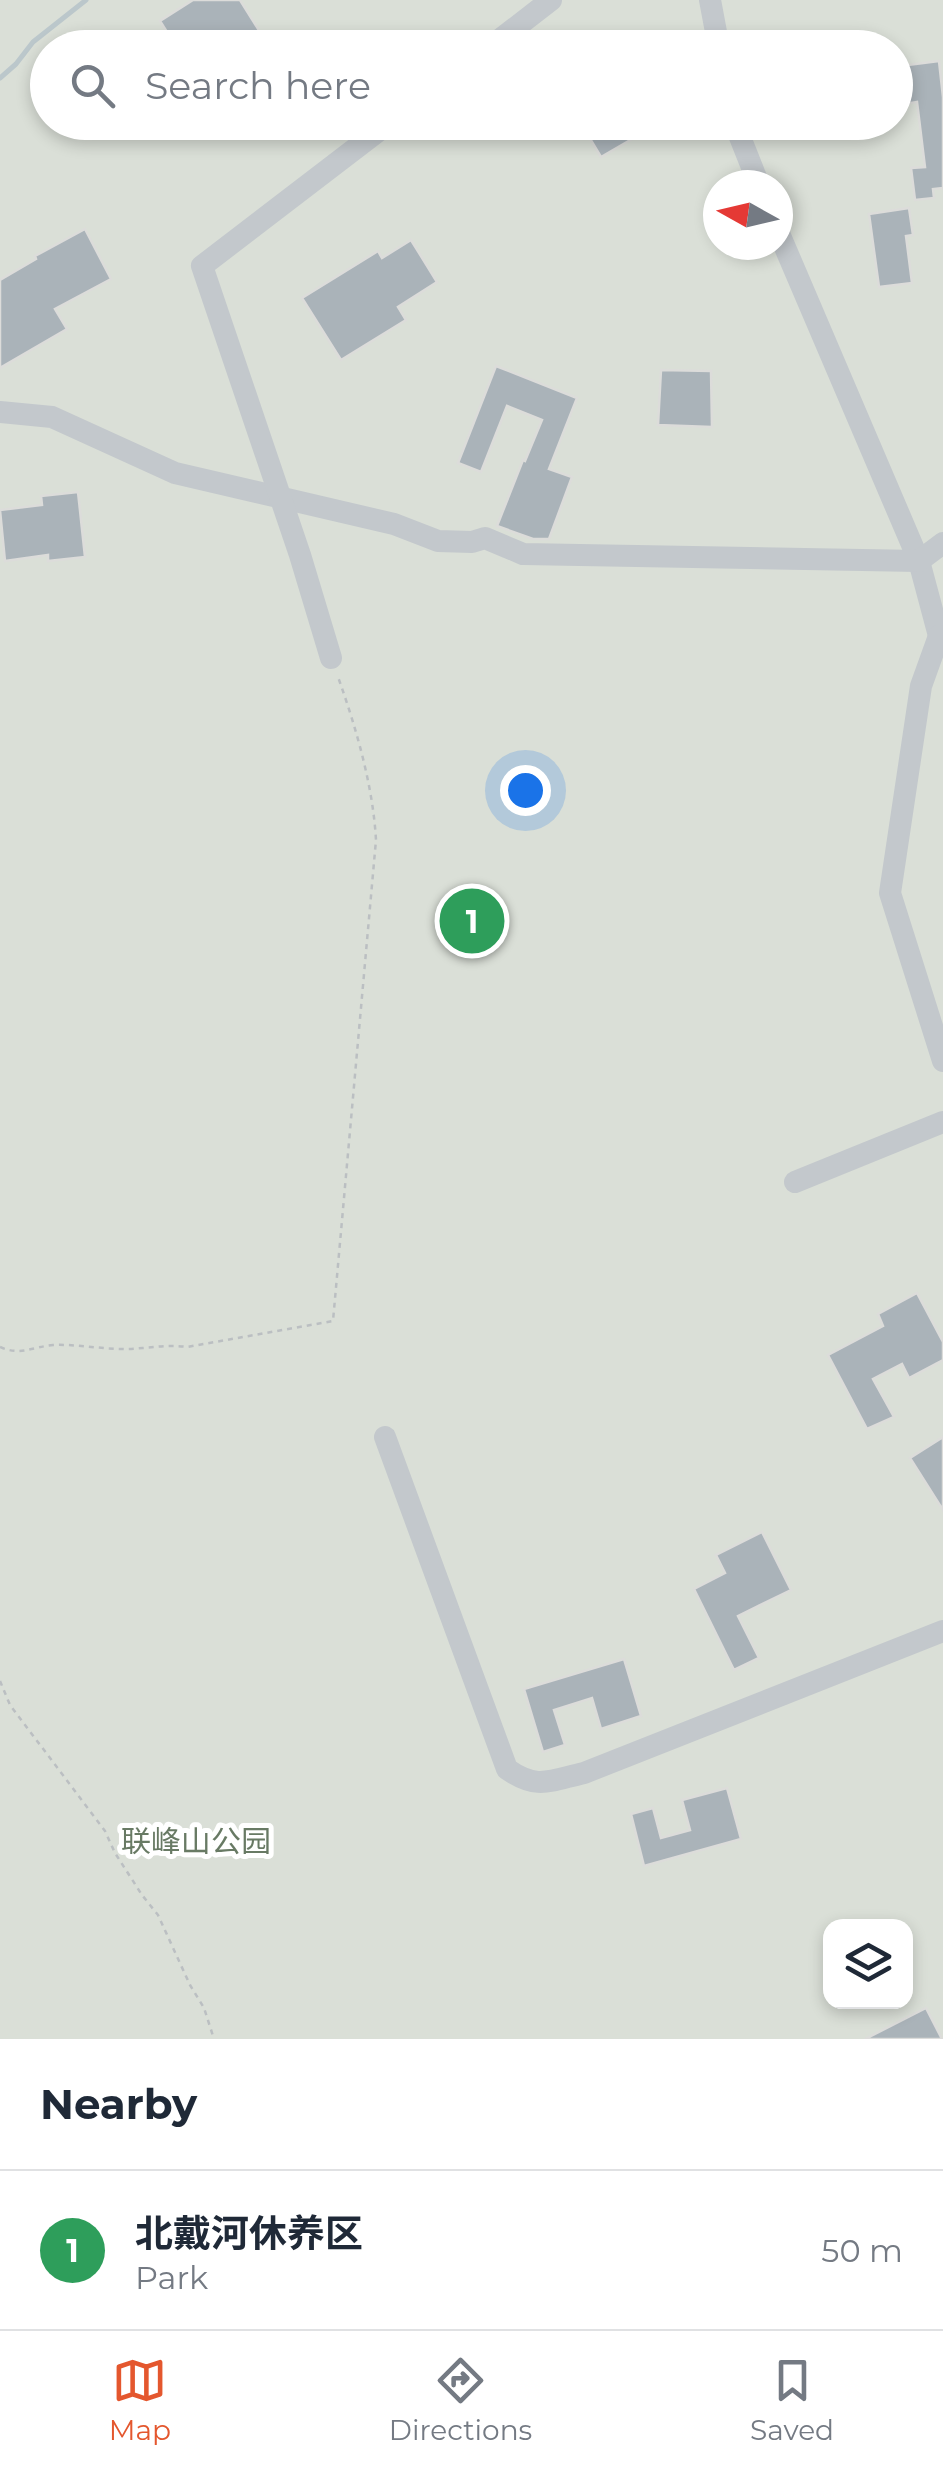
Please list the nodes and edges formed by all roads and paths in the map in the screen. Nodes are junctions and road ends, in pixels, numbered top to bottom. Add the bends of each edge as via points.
1 (551, 0) edge
2 (710, 0) edge
3 (512, 30) edge
4 (716, 30) edge
5 (366, 140) edge
6 (741, 140) edge
7 (752, 170) edge
8 (790, 260) edge
9 (0, 412) edge
10 (281, 498) junction
11 (943, 542) edge
12 (919, 560) junction
13 (941, 637) edge
14 (331, 658) joint
15 (943, 1061) edge
16 (943, 1122) edge
17 (795, 1182) dead end
18 (0, 1347) edge
19 (385, 1437) dead end
20 (943, 1631) edge
21 (0, 1681) edge
22 (214, 2039) edge

1 - 3 street
2 - 4 street
5 - 10 street via 202,266
6 - 7 street
8 - 12 street
9 - 10 street via 52,416 175,473
10 - 12 street via 438,541 485,538 523,554
10 - 14 street
11 - 12 street
12 - 13 street
13 - 15 street via 921,686 890,894
14 - 18 path via 354,721 376,840 333,1320 187,1347 73,1345 13,1353
16 - 17 street
19 - 20 street via 507,1769 526,1782 584,1773
21 - 22 path via 10,1705 105,1831 158,1915

